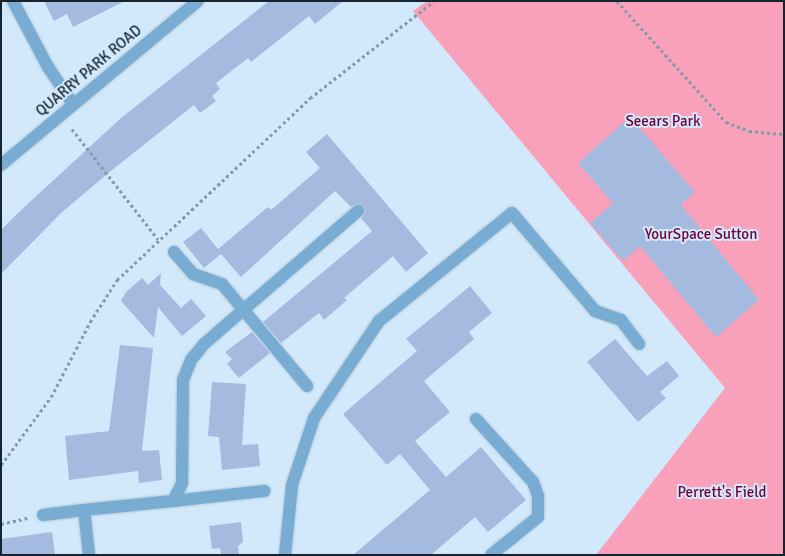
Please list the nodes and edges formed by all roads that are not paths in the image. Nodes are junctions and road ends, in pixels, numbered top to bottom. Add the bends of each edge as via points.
1 (13, 1) edge
2 (198, 1) edge
3 (73, 104) junction
4 (1, 165) edge
5 (358, 211) dead end
6 (174, 252) dead end
7 (243, 310) junction
8 (639, 344) dead end
9 (307, 386) dead end
10 (476, 419) dead end
11 (264, 491) dead end
12 (173, 501) junction
13 (84, 510) junction
14 (43, 515) road end
15 (89, 555) edge
16 (284, 555) edge
17 (491, 555) edge

1 - 3 street via 48,67
2 - 3 street, QUARRY PARK ROAD
3 - 4 street, QUARRY PARK ROAD
5 - 7 street
6 - 7 street via 193,274 222,284
7 - 9 street
7 - 12 street via 204,344 191,360 183,380 182,483
8 - 16 street via 621,320 595,311 512,213 379,321 314,418 292,485
10 - 17 street via 532,482 538,496 538,517
11 - 12 street
12 - 13 street
13 - 14 street
13 - 15 street

